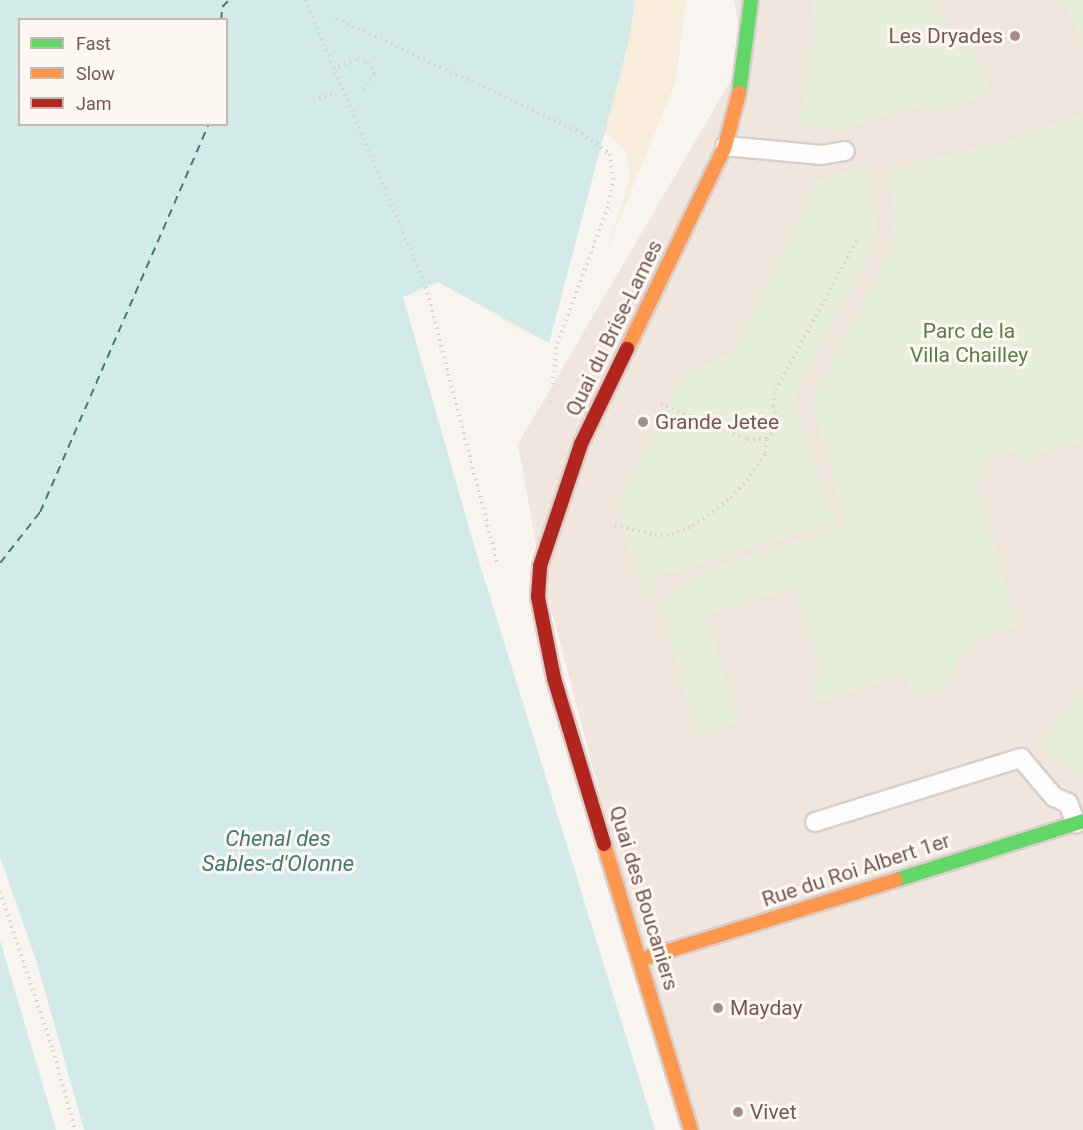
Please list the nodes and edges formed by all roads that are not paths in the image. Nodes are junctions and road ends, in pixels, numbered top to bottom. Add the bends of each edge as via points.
1 (751, 0) edge
2 (725, 146) junction
3 (845, 151) dead end
4 (554, 678) joint
5 (814, 822) dead end
6 (1079, 822) edge
7 (642, 959) junction
8 (691, 1130) edge

1 - 2 street, Quai du Brise-Lames via 740,89
2 - 3 lane via 822,155
2 - 4 street, Quai du Brise-Lames via 581,444 540,566 538,597
4 - 7 street, Quai des Boucaniers
5 - 6 lane via 1021,758 1054,797 1068,803
6 - 7 street, Rue du Roi Albert 1er
7 - 8 street, Quai des Boucaniers

